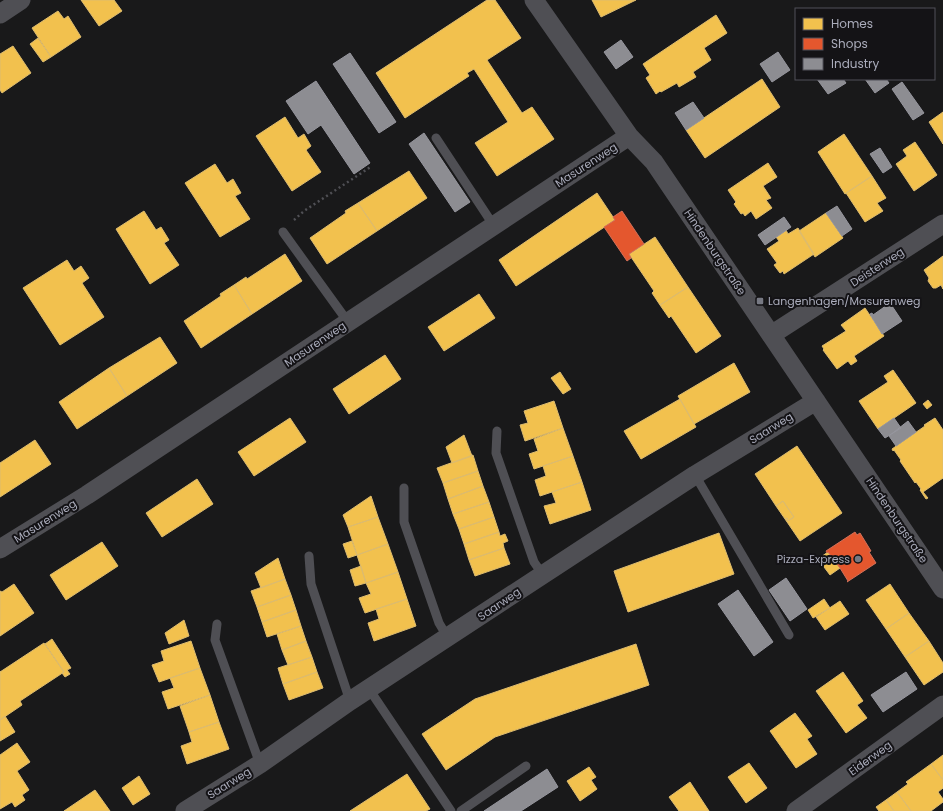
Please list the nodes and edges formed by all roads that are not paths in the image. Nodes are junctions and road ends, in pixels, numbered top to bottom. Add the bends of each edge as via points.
1 (20, 0) edge
2 (534, 0) edge
3 (0, 14) edge
4 (629, 136) junction
5 (436, 138) dead end
6 (943, 224) edge
7 (494, 226) junction
8 (283, 232) road end
9 (348, 322) junction
10 (771, 335) junction
11 (816, 401) junction
12 (497, 431) dead end
13 (695, 475) junction
14 (404, 488) dead end
15 (0, 549) edge
16 (309, 556) dead end
17 (543, 575) junction
18 (943, 589) edge
19 (217, 624) dead end
20 (789, 635) dead end
21 (448, 638) junction
22 (369, 689) junction
23 (350, 701) junction
24 (943, 705) edge
25 (260, 764) junction
26 (526, 766) dead end
27 (185, 811) edge
28 (451, 811) edge
29 (461, 811) edge
30 (796, 811) edge

1 - 3 street
2 - 4 street, Hindenburgstraße
4 - 7 street, Masurenweg
4 - 10 street, Hindenburgstraße via 654,162
5 - 7 lane
6 - 10 street, Deisterweg
7 - 9 street, Masurenweg
8 - 9 lane
9 - 15 street, Masurenweg via 94,491
10 - 11 street, Hindenburgstraße
11 - 13 street, Saarweg
11 - 18 street, Hindenburgstraße
12 - 17 lane via 496,453 534,562
13 - 17 street, Saarweg
13 - 20 lane
14 - 21 lane via 404,522 439,623
16 - 23 lane via 311,584
17 - 21 street, Saarweg
19 - 25 lane via 215,640
21 - 22 street, Saarweg
22 - 23 street, Saarweg
22 - 28 lane
23 - 25 street, Saarweg
24 - 30 street, Eiderweg
25 - 27 street, Saarweg
26 - 29 lane

